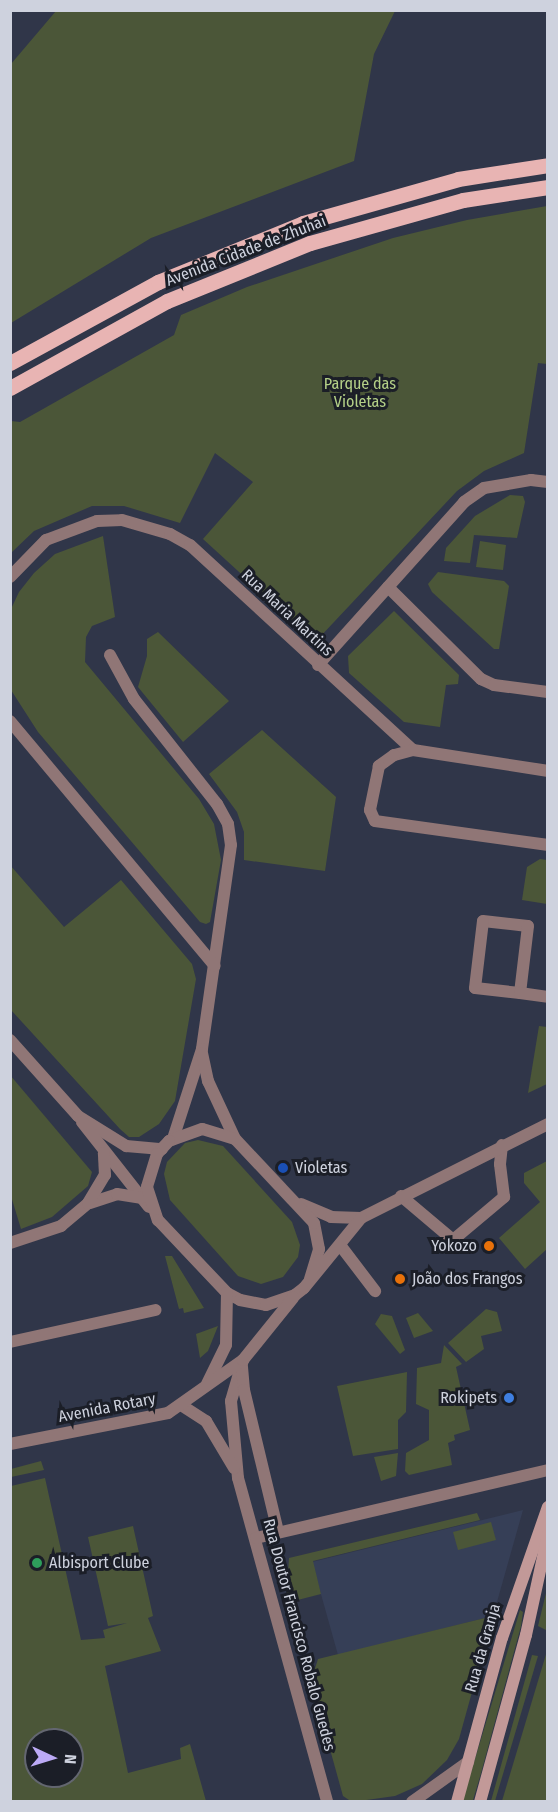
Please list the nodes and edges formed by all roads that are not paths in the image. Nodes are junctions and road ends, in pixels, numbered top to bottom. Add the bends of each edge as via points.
1 (548, 165) edge
2 (548, 187) edge
3 (10, 363) edge
4 (10, 388) edge
5 (548, 482) edge
6 (10, 577) edge
7 (388, 587) junction
8 (110, 655) dead end
9 (318, 665) junction
10 (548, 692) edge
11 (10, 722) edge
12 (413, 750) junction
13 (548, 771) edge
14 (548, 845) edge
15 (214, 966) junction
16 (520, 993) junction
17 (548, 996) edge
18 (10, 1040) edge
19 (202, 1048) junction
20 (78, 1116) junction
21 (548, 1124) edge
22 (173, 1139) junction
23 (235, 1139) junction
24 (502, 1146) junction
25 (162, 1149) junction
26 (104, 1153) junction
27 (401, 1196) junction
28 (141, 1198) junction
29 (294, 1201) junction
30 (88, 1203) junction
31 (155, 1214) junction
32 (361, 1218) junction
33 (10, 1243) edge
34 (340, 1245) junction
35 (310, 1279) junction
36 (375, 1291) dead end
37 (227, 1293) junction
38 (295, 1294) junction
39 (156, 1310) dead end
40 (10, 1342) edge
41 (243, 1360) junction
42 (204, 1391) junction
43 (181, 1405) junction
44 (10, 1444) edge
45 (548, 1470) edge
46 (238, 1478) junction
47 (548, 1507) edge
48 (278, 1532) junction
49 (548, 1534) edge
50 (256, 1538) junction
51 (468, 1762) junction
52 (327, 1802) edge
53 (412, 1802) edge
54 (457, 1802) edge
55 (480, 1802) edge

1 - 3 main road, Avenida Cidade de Zhuhai via 458,179 303,223 158,282
2 - 4 main road, Avenida Cidade de Zhuhai via 463,200 310,243 167,301
5 - 7 street via 535,480 484,488 464,502
6 - 9 street, Rua Maria Martins via 46,540 70,529 97,521 144,524 190,545
7 - 9 street
7 - 10 street via 481,679 494,685
8 - 15 street via 134,699 205,786 228,824 230,866
9 - 12 street, Rua Maria Martins
11 - 15 street
12 - 13 street
12 - 14 street via 394,755 379,766 370,810 375,821
15 - 19 street
16 - 16 street via 475,988 483,921 528,926
16 - 17 street
18 - 20 street
19 - 22 street
19 - 23 street via 208,1081
20 - 25 street via 126,1146
20 - 26 street
21 - 24 street
22 - 23 street via 202,1129
22 - 25 street
23 - 29 street
24 - 27 street
24 - 27 street via 504,1197 453,1240
25 - 31 street via 149,1170 147,1187
26 - 28 street
26 - 30 street via 105,1175
27 - 32 street
28 - 30 street via 117,1194
28 - 31 street
29 - 32 street via 330,1217
29 - 35 street via 314,1223 318,1236 317,1265
30 - 33 street via 62,1226
31 - 37 street
32 - 34 street
34 - 35 street
34 - 36 street
35 - 38 street
37 - 38 street via 266,1305
37 - 42 street via 226,1345
38 - 41 street
39 - 40 street
41 - 42 street, Avenida Rotary
41 - 46 street, Rua Doutor Francisco Robalo Guedes via 231,1401
41 - 48 street via 244,1390
42 - 43 street, Avenida Rotary
43 - 44 street, Avenida Rotary via 168,1413
43 - 46 street, Rua Doutor Francisco Robalo Guedes via 206,1421
45 - 48 street
46 - 50 street, Rua Doutor Francisco Robalo Guedes
47 - 51 main road, Rua da Granja via 502,1638
48 - 50 street
49 - 55 main road via 526,1635
50 - 52 street, Rua Doutor Francisco Robalo Guedes
51 - 53 street
51 - 54 main road, Rua da Granja

